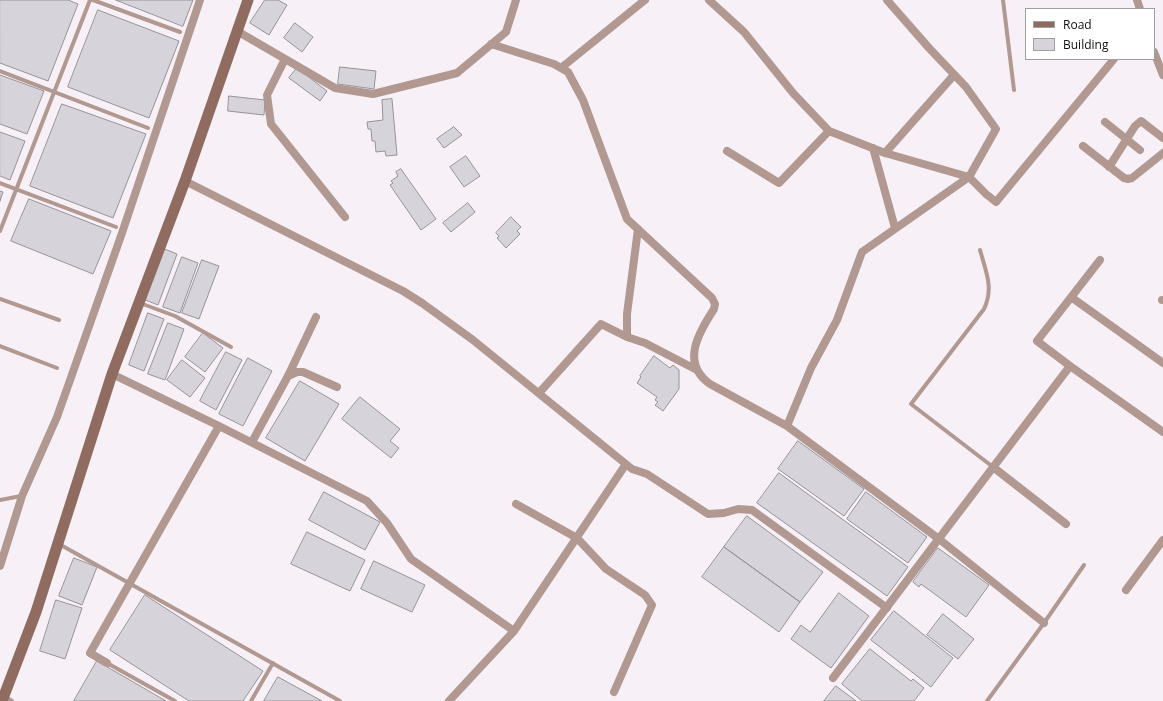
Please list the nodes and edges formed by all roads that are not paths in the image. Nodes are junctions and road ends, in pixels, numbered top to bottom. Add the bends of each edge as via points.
1 (92, 0) edge
2 (200, 0) edge
3 (248, 0) edge
4 (516, 0) edge
5 (645, 0) edge
6 (708, 0) edge
7 (887, 0) edge
8 (1003, 0) edge
9 (237, 31) junction
10 (180, 32) dead end
11 (491, 44) junction
12 (1155, 55) edge
13 (285, 59) junction
14 (1113, 60) edge
15 (561, 68) junction
16 (0, 71) edge
17 (954, 75) junction
18 (1163, 75) edge
19 (1014, 90) dead end
20 (54, 92) junction
21 (1105, 122) dead end
22 (148, 128) dead end
23 (829, 131) junction
24 (1163, 138) edge
25 (1126, 139) junction
26 (1082, 146) dead end
27 (873, 148) junction
28 (1140, 150) dead end
29 (727, 151) dead end
30 (885, 153) junction
31 (1163, 153) edge
32 (1109, 166) junction
33 (969, 177) junction
34 (185, 181) junction
35 (0, 183) edge
36 (16, 189) junction
37 (345, 217) dead end
38 (116, 227) dead end
39 (895, 228) junction
40 (638, 229) junction
41 (0, 231) edge
42 (980, 250) dead end
43 (1100, 260) dead end
44 (1072, 297) junction
45 (0, 299) edge
46 (140, 303) junction
47 (316, 317) dead end
48 (60, 320) dead end
49 (627, 337) junction
50 (0, 346) edge
51 (232, 347) dead end
52 (1163, 363) edge
53 (1070, 366) junction
54 (57, 368) dead end
55 (697, 370) junction
56 (112, 374) junction
57 (288, 376) junction
58 (337, 388) dead end
59 (538, 393) junction
60 (219, 426) junction
61 (787, 426) junction
62 (1163, 432) edge
63 (252, 442) junction
64 (626, 464) junction
65 (994, 467) junction
66 (22, 496) junction
67 (0, 500) edge
68 (516, 504) dead end
69 (1066, 524) dead end
70 (577, 538) junction
71 (939, 539) junction
72 (1163, 540) edge
73 (58, 544) junction
74 (1084, 565) dead end
75 (0, 566) edge
76 (130, 583) junction
77 (1126, 590) dead end
78 (886, 608) junction
79 (1044, 623) junction
80 (514, 631) junction
81 (107, 663) joint
82 (273, 663) junction
83 (833, 678) dead end
84 (614, 692) dead end
85 (6, 699) edge
86 (174, 701) edge
87 (251, 701) edge
88 (340, 701) edge
89 (449, 701) edge
90 (988, 701) edge

1 - 10 lane
1 - 20 lane
2 - 66 street via 57,417
3 - 9 street
4 - 11 street via 506,32
5 - 15 street
6 - 23 street via 744,32 793,93
7 - 17 street
8 - 19 lane
9 - 13 street
9 - 34 street
11 - 13 street via 457,73 373,94 335,88
11 - 15 street
12 - 18 street
13 - 37 street via 267,95 271,124
14 - 33 street via 996,202
15 - 40 street via 568,72 583,100 627,219
16 - 20 lane
17 - 30 street
17 - 33 street via 966,86 996,129
20 - 22 lane
20 - 36 lane
21 - 25 street
23 - 27 street
23 - 29 street via 779,183
24 - 25 street via 1141,121
25 - 28 street
25 - 32 street
26 - 32 street
27 - 30 street
27 - 39 street
30 - 33 street
31 - 32 street via 1128,179
33 - 39 street
34 - 46 street
34 - 59 street via 416,299 473,340
35 - 36 lane
36 - 38 lane
36 - 41 lane
39 - 61 street via 862,252 837,320 811,368
40 - 49 street via 627,314
40 - 55 street via 712,298 715,304 696,340 694,355
42 - 65 lane via 990,289 988,300 911,404
43 - 44 street
44 - 52 street
44 - 53 street via 1037,341
45 - 48 lane
46 - 51 lane via 175,316
46 - 56 street
47 - 57 street
49 - 55 street via 645,343
49 - 59 street via 601,324
50 - 54 lane
53 - 62 street
53 - 65 street
55 - 61 street via 702,379 710,384
56 - 60 street
56 - 73 street
57 - 58 street via 303,372
57 - 63 street
59 - 64 street
60 - 63 street
60 - 76 street
61 - 71 street
63 - 80 street via 367,501 387,523 411,559
64 - 70 street
64 - 78 street via 632,469 648,474 708,514 738,509 752,510
65 - 69 street
65 - 71 street
66 - 67 lane
66 - 75 street
68 - 70 street
70 - 80 street
70 - 84 street via 606,569 645,595 652,605
71 - 78 street
71 - 79 street
72 - 77 street
73 - 76 lane
73 - 85 street
74 - 79 lane
76 - 81 street via 90,653
76 - 82 lane
78 - 83 street
79 - 90 lane
80 - 89 street
81 - 86 lane
82 - 87 lane
82 - 88 lane

